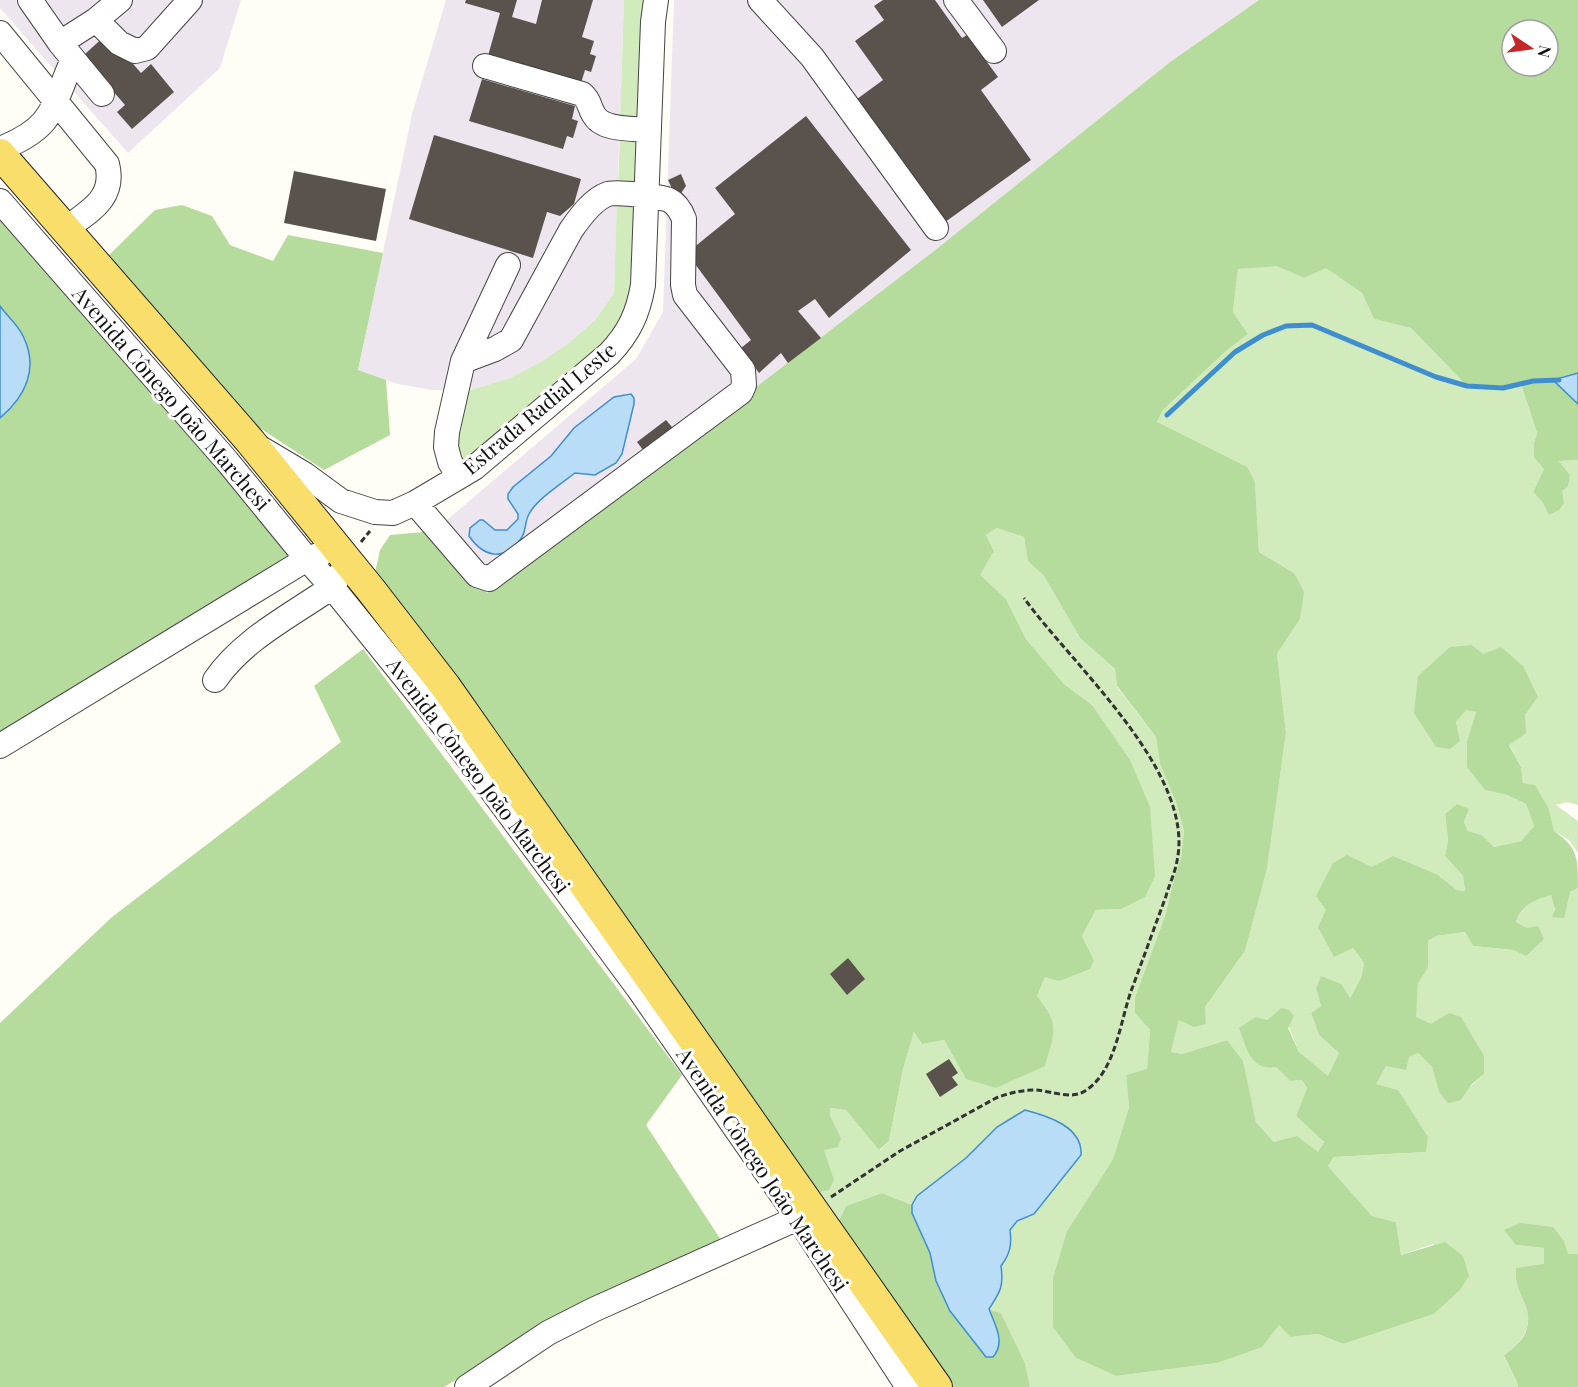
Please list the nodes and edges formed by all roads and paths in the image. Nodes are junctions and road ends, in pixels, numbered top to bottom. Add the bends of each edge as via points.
1 (30, 0) edge
2 (120, 0) edge
3 (190, 0) edge
4 (760, 0) edge
5 (956, 0) edge
6 (653, 7) edge
7 (96, 20) junction
8 (0, 33) edge
9 (67, 51) junction
10 (994, 51) dead end
11 (485, 66) dead end
12 (102, 94) dead end
13 (56, 101) junction
14 (649, 130) junction
15 (0, 149) edge
16 (0, 154) edge
17 (647, 196) junction
18 (0, 201) edge
19 (936, 228) dead end
20 (64, 230) junction
21 (508, 265) dead end
22 (463, 361) junction
23 (250, 441) junction
24 (227, 461) junction
25 (459, 477) junction
26 (415, 503) junction
27 (393, 513) junction
28 (343, 555) junction
29 (307, 559) junction
30 (332, 587) junction
31 (1024, 598) dead end
32 (215, 680) dead end
33 (0, 746) edge
34 (805, 1214) junction
35 (467, 1387) edge
36 (908, 1387) edge
37 (937, 1387) edge

1 - 9 street
2 - 7 street
3 - 7 street via 147,48 135,51 119,43
4 - 19 street via 812,57
5 - 10 street
6 - 14 street, Estrada Radial Leste
7 - 9 street
8 - 13 street
9 - 12 street
9 - 13 street
11 - 14 street via 582,94 589,100 594,115 609,126
13 - 15 street via 38,129
13 - 20 street via 107,164 110,176 99,203
14 - 17 street, Estrada Radial Leste
16 - 20 main road
17 - 22 street via 609,193 593,204 571,230 511,339
17 - 25 street, Estrada Radial Leste via 643,285 639,307 623,340
17 - 26 street via 667,198 681,212 685,295 743,370 741,392 489,579 477,575
18 - 24 street, Avenida Cônego João Marchesi
20 - 23 main road
21 - 22 street
22 - 25 street via 446,447
23 - 24 street
23 - 27 street via 341,501 375,512
23 - 28 main road
24 - 29 street, Avenida Cônego João Marchesi
25 - 26 street, Estrada Radial Leste
26 - 27 street, Estrada Radial Leste
27 - 28 path
28 - 29 street
28 - 30 street
28 - 34 main road via 446,687
29 - 30 street, Avenida Cônego João Marchesi
29 - 33 street
30 - 32 street via 240,649
30 - 34 street, Avenida Cônego João Marchesi via 444,726
31 - 34 path via 1141,741 1172,803 1179,833 1177,861 1129,996 1116,1047 1101,1077 1084,1092 1066,1095 1035,1090 996,1098 900,1151
34 - 35 street via 548,1333
34 - 36 street, Avenida Cônego João Marchesi
34 - 37 main road

